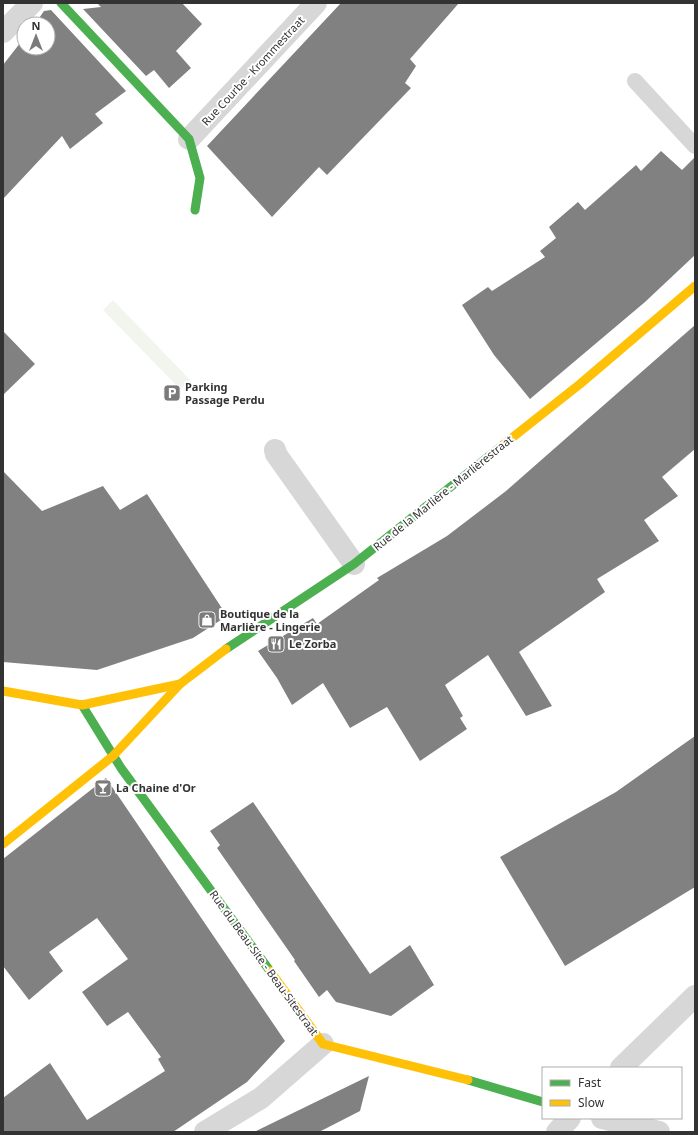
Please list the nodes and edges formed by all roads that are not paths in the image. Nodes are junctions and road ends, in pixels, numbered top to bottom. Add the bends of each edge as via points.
1 (32, 3) edge
2 (60, 3) edge
3 (316, 3) edge
4 (3, 32) edge
5 (635, 80) dead end
6 (189, 139) junction
7 (695, 146) edge
8 (195, 210) dead end
9 (695, 286) edge
10 (275, 450) dead end
11 (354, 564) junction
12 (180, 684) junction
13 (3, 692) edge
14 (82, 705) junction
15 (113, 756) junction
16 (3, 844) edge
17 (695, 996) edge
18 (323, 1044) junction
19 (622, 1067) edge
20 (542, 1102) edge
21 (569, 1119) edge
22 (606, 1119) edge
23 (205, 1132) edge
24 (557, 1132) edge
25 (659, 1132) edge

1 - 4 street
2 - 6 street
3 - 6 street, Rue Courbe - Krommestraat
5 - 7 lane
6 - 8 street via 200,178
9 - 11 street, Rue de la Marlière - Marlièrestraat via 574,389
10 - 11 street
11 - 12 street, Rue de la Marlière - Marlièrestraat via 222,652
12 - 14 street, Rue de la Marlière - Marlièrestraat
12 - 15 street, Rue de la Marlière - Marlièrestraat
13 - 14 street, Rue de la Marlière - Marlièrestraat
14 - 15 street
15 - 16 street, Rue de la Marlière - Marlièrestraat
15 - 18 street, Rue du Beau-Site - Beau-Sitestraat
17 - 19 street
18 - 20 street, Rue du Beau-Site - Beau-Sitestraat via 476,1082
18 - 23 street via 261,1098
21 - 24 street
22 - 25 street

